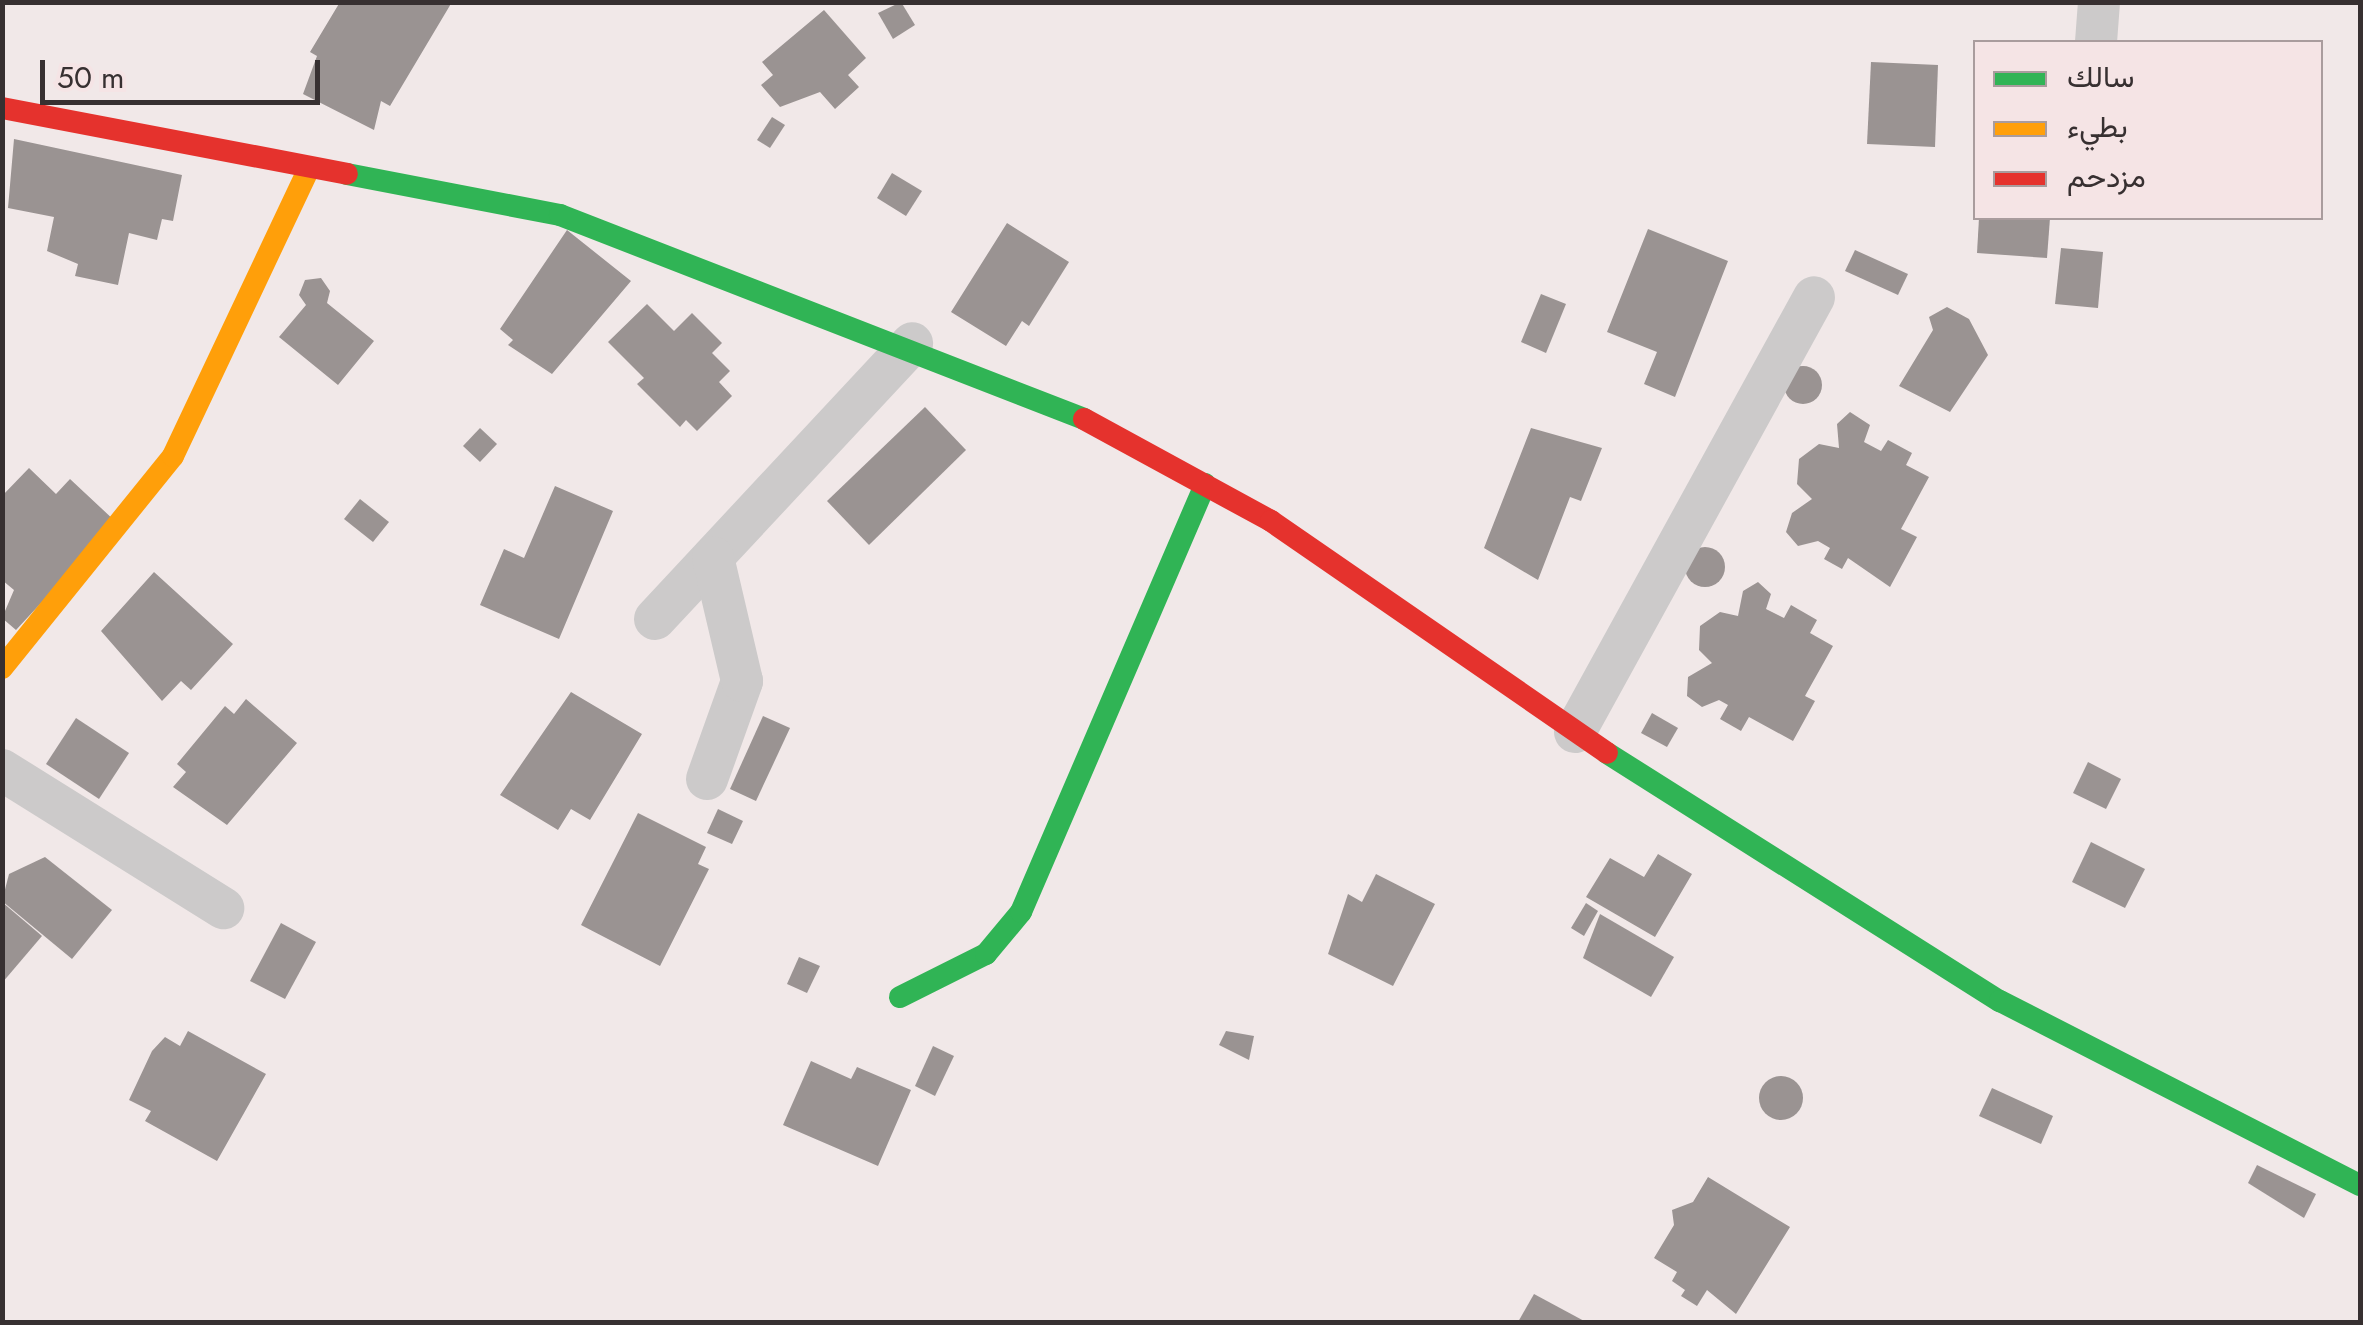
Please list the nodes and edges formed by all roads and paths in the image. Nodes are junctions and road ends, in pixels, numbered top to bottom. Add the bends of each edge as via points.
1 (2098, 2) edge
2 (2096, 40) edge
3 (2, 108) edge
4 (310, 168) junction
5 (1814, 297) dead end
6 (912, 343) junction
7 (1205, 484) junction
8 (713, 557) junction
9 (655, 619) dead end
10 (2, 668) edge
11 (1575, 732) junction
12 (2, 770) edge
13 (707, 779) dead end
14 (223, 908) dead end
15 (900, 997) dead end
16 (2360, 1185) edge

1 - 2 street
3 - 4 street
4 - 6 street via 560,215
4 - 10 street via 173,456
5 - 11 street
6 - 7 street via 1062,407
6 - 8 street
7 - 11 street via 1271,521 1391,614
7 - 15 street via 1020,912 986,954
8 - 9 street
8 - 13 street via 742,681
11 - 16 street via 2000,1001
12 - 14 street

